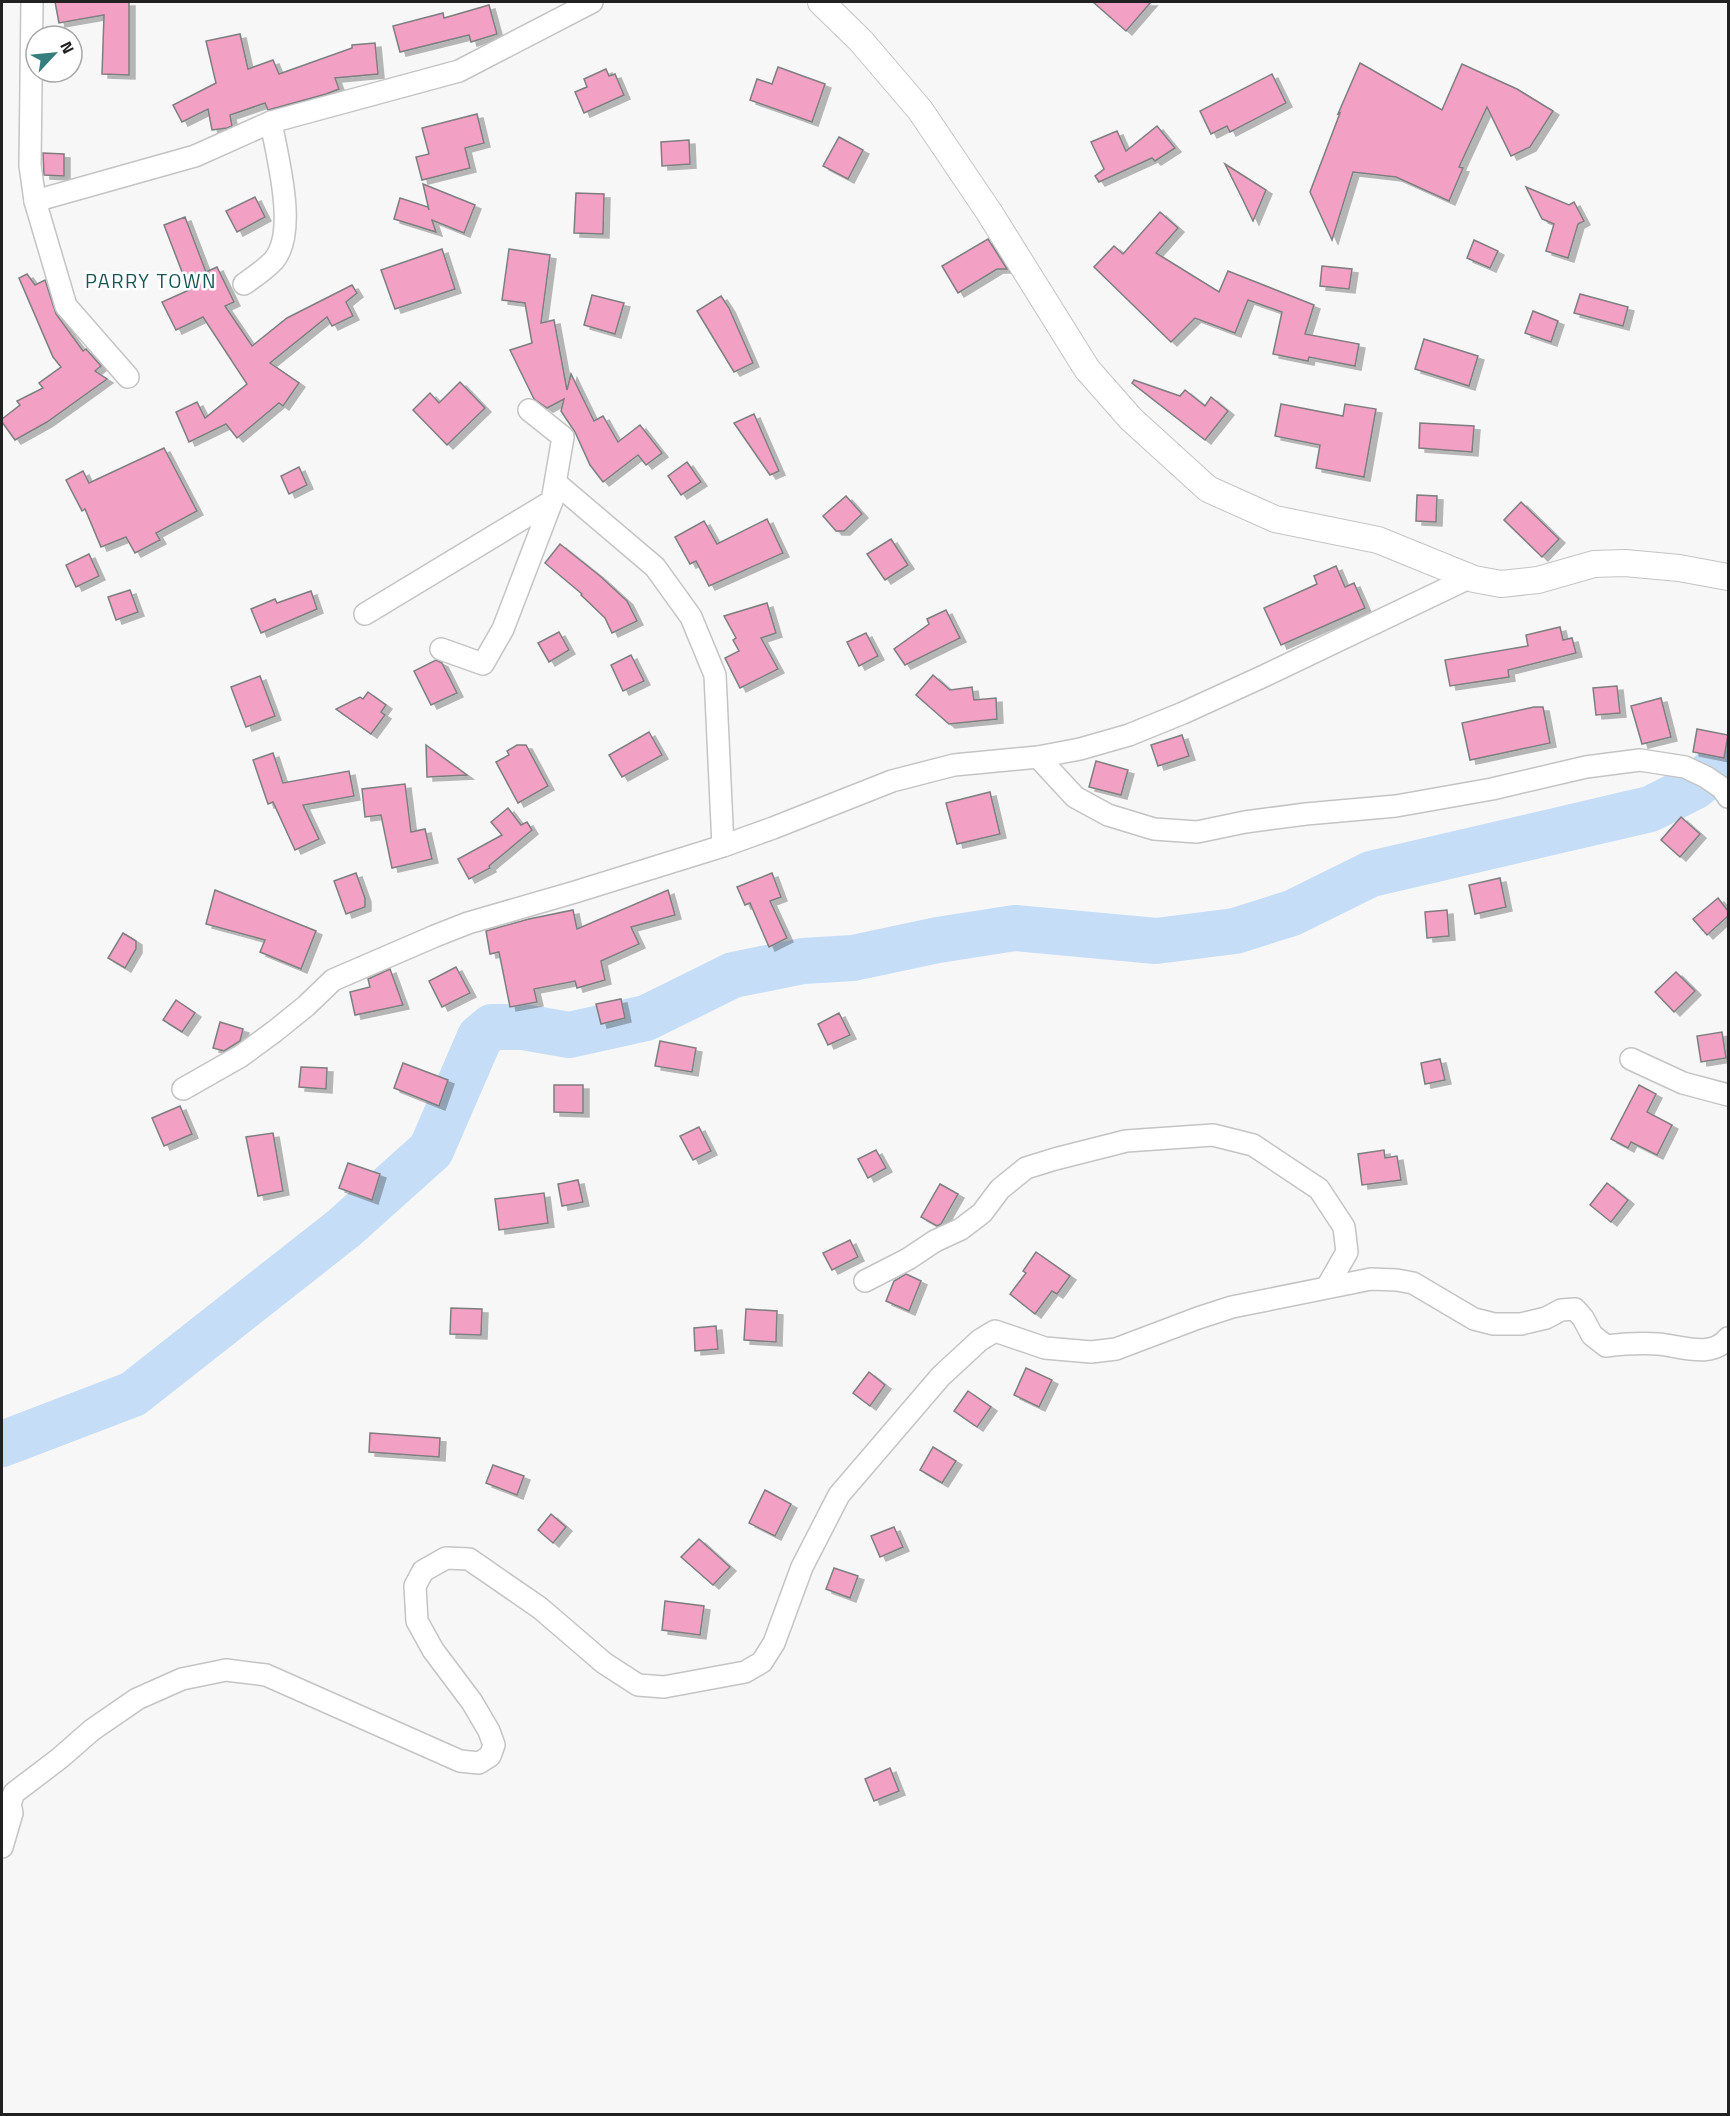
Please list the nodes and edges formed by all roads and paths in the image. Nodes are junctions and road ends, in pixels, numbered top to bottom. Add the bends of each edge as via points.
1 (32, 2) edge
2 (591, 2) edge
3 (821, 2) edge
4 (271, 122) junction
5 (35, 201) junction
6 (244, 284) dead end
7 (128, 377) dead end
8 (529, 410) dead end
9 (554, 492) junction
10 (1471, 577) junction
11 (1728, 577) edge
12 (365, 614) dead end
13 (441, 649) dead end
14 (1038, 757) junction
15 (1728, 797) edge
16 (723, 846) junction
17 (1631, 1059) dead end
18 (183, 1089) dead end
19 (1728, 1095) edge
20 (865, 1281) dead end
21 (1327, 1287) junction
22 (1728, 1338) edge
23 (2, 1847) edge

1 - 5 street via 30,165
2 - 4 street via 459,71
3 - 10 street via 861,41 920,110 1087,369 1131,419 1208,489 1275,519 1378,540
4 - 5 street via 195,156
4 - 6 street via 284,192 283,239 274,260
5 - 7 street via 66,306
8 - 9 street via 563,437
9 - 12 street
9 - 13 street via 503,629 483,664
9 - 16 street via 655,567 691,617 715,675
10 - 11 street via 1502,584 1538,580 1593,564 1625,563
10 - 14 street via 1183,713 1130,735
14 - 15 street via 1075,797 1108,815 1154,829 1197,832 1255,820 1396,806 1586,767 1640,760 1685,767 1722,788
14 - 16 street via 954,765 892,781
16 - 18 street via 468,923 352,971 333,980 306,1006 240,1056
17 - 19 street via 1683,1083
20 - 21 street via 961,1229 982,1214 1000,1189 1026,1168 1126,1141 1213,1135 1253,1145 1319,1189 1344,1227 1347,1252
21 - 22 street via 1371,1280 1405,1281 1474,1319 1494,1324 1521,1324 1560,1310 1575,1309 1592,1335 1606,1346 1658,1344 1713,1350
21 - 23 street via 1232,1307 1116,1349 1091,1352 1045,1348 995,1331 980,1340 941,1376 839,1495 802,1567 774,1643 762,1662 745,1672 664,1687 638,1685 604,1663 494,1575 469,1559 446,1558 423,1571 415,1586 417,1621 489,1731 494,1745 490,1756 479,1763 460,1761 266,1676 226,1670 182,1679 137,1699 92,1730 14,1793

